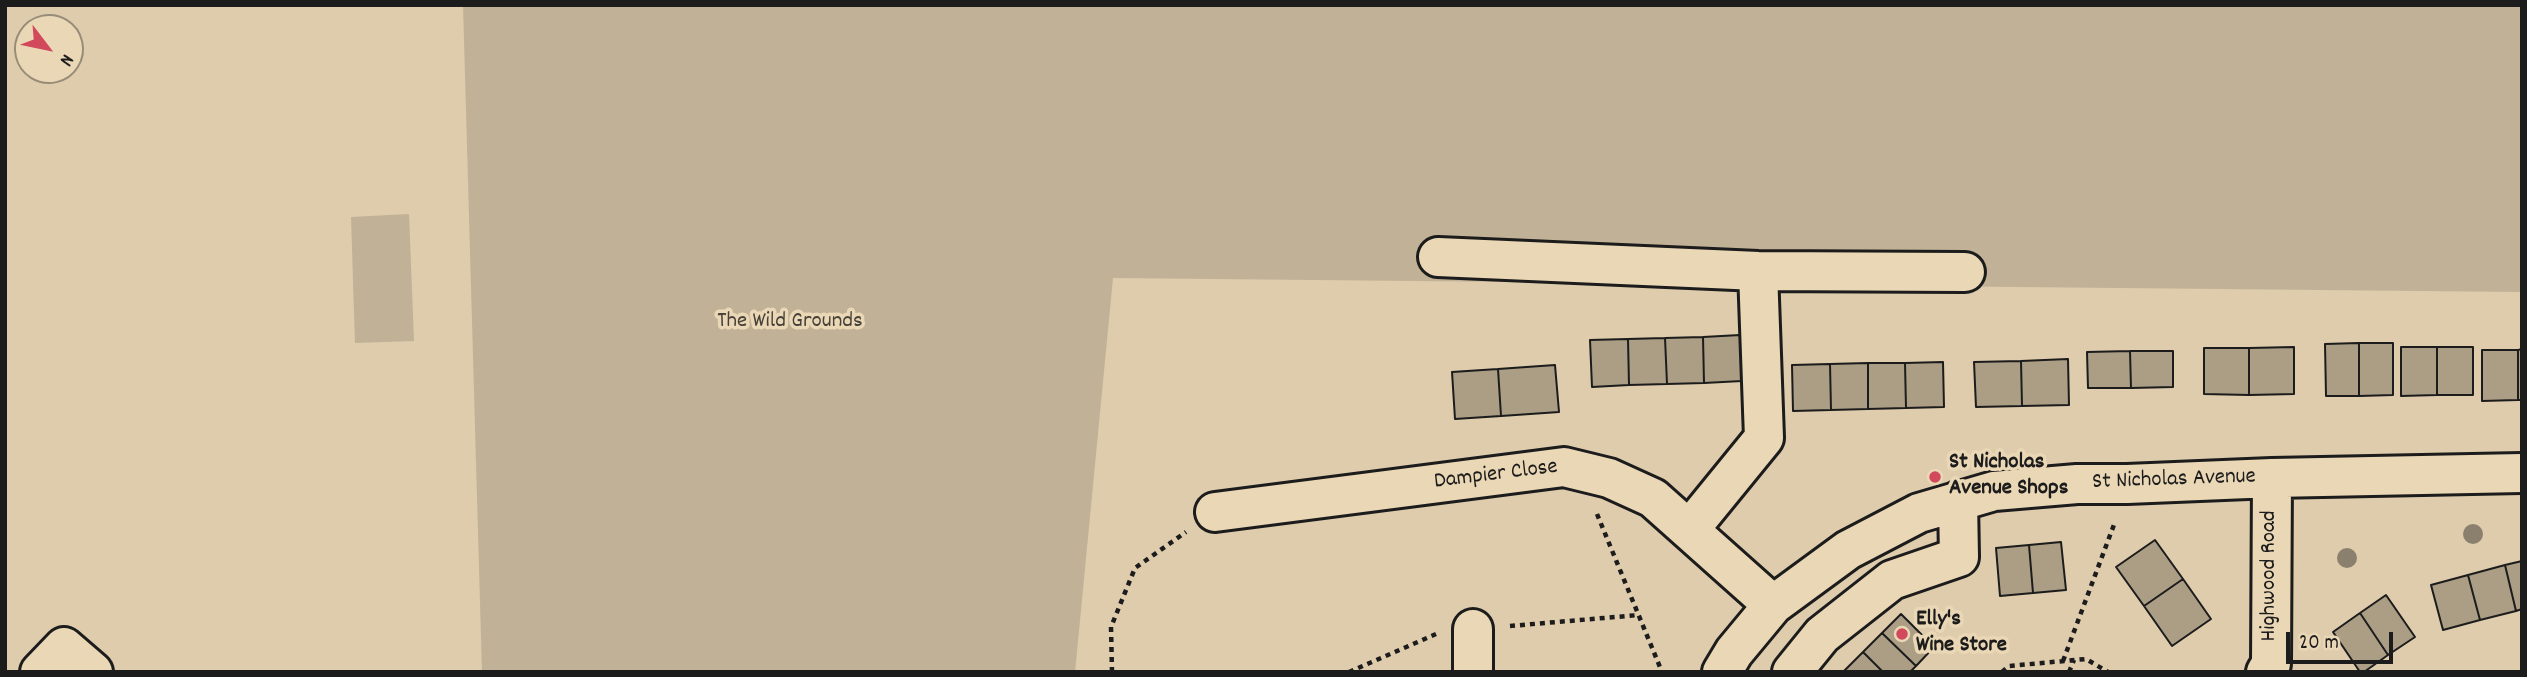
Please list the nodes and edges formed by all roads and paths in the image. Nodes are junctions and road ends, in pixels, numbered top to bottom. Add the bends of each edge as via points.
1 (1438, 257) dead end
2 (1758, 271) junction
3 (1965, 272) dead end
4 (1579, 471) junction
5 (2522, 473) edge
6 (2272, 478) junction
7 (2127, 484) junction
8 (1958, 502) junction
9 (1215, 512) joint
10 (1689, 530) junction
11 (1773, 605) junction
12 (1473, 629) dead end
13 (2074, 660) junction
14 (2063, 661) junction
15 (40, 672) edge
16 (93, 672) edge
17 (1112, 672) edge
18 (1473, 672) edge
19 (1662, 672) edge
20 (1722, 672) edge
21 (1792, 672) edge
22 (2002, 672) edge
23 (2069, 672) edge
24 (2108, 672) edge
25 (2266, 672) edge

1 - 2 street
2 - 3 street
2 - 10 street via 1764,438
4 - 9 street, Dampier Close via 1564,467
4 - 10 street, Dampier Close via 1609,478 1653,498
4 - 19 path
5 - 6 street, St Nicholas Avenue
6 - 7 street, St Nicholas Avenue
6 - 25 street, Highwood Road via 2271,664
7 - 8 street, St Nicholas Avenue via 1994,491
7 - 14 path
8 - 11 street, St Nicholas Avenue via 1919,513 1848,550
8 - 21 street via 1959,557 1892,580 1822,635
9 - 17 path via 1135,568 1111,627
10 - 11 street, Dampier Close
11 - 20 street, St Nicholas Avenue
12 - 18 street
13 - 14 path
13 - 23 path
13 - 24 path via 2086,659
14 - 22 path via 2009,666
15 - 16 street via 64,647

